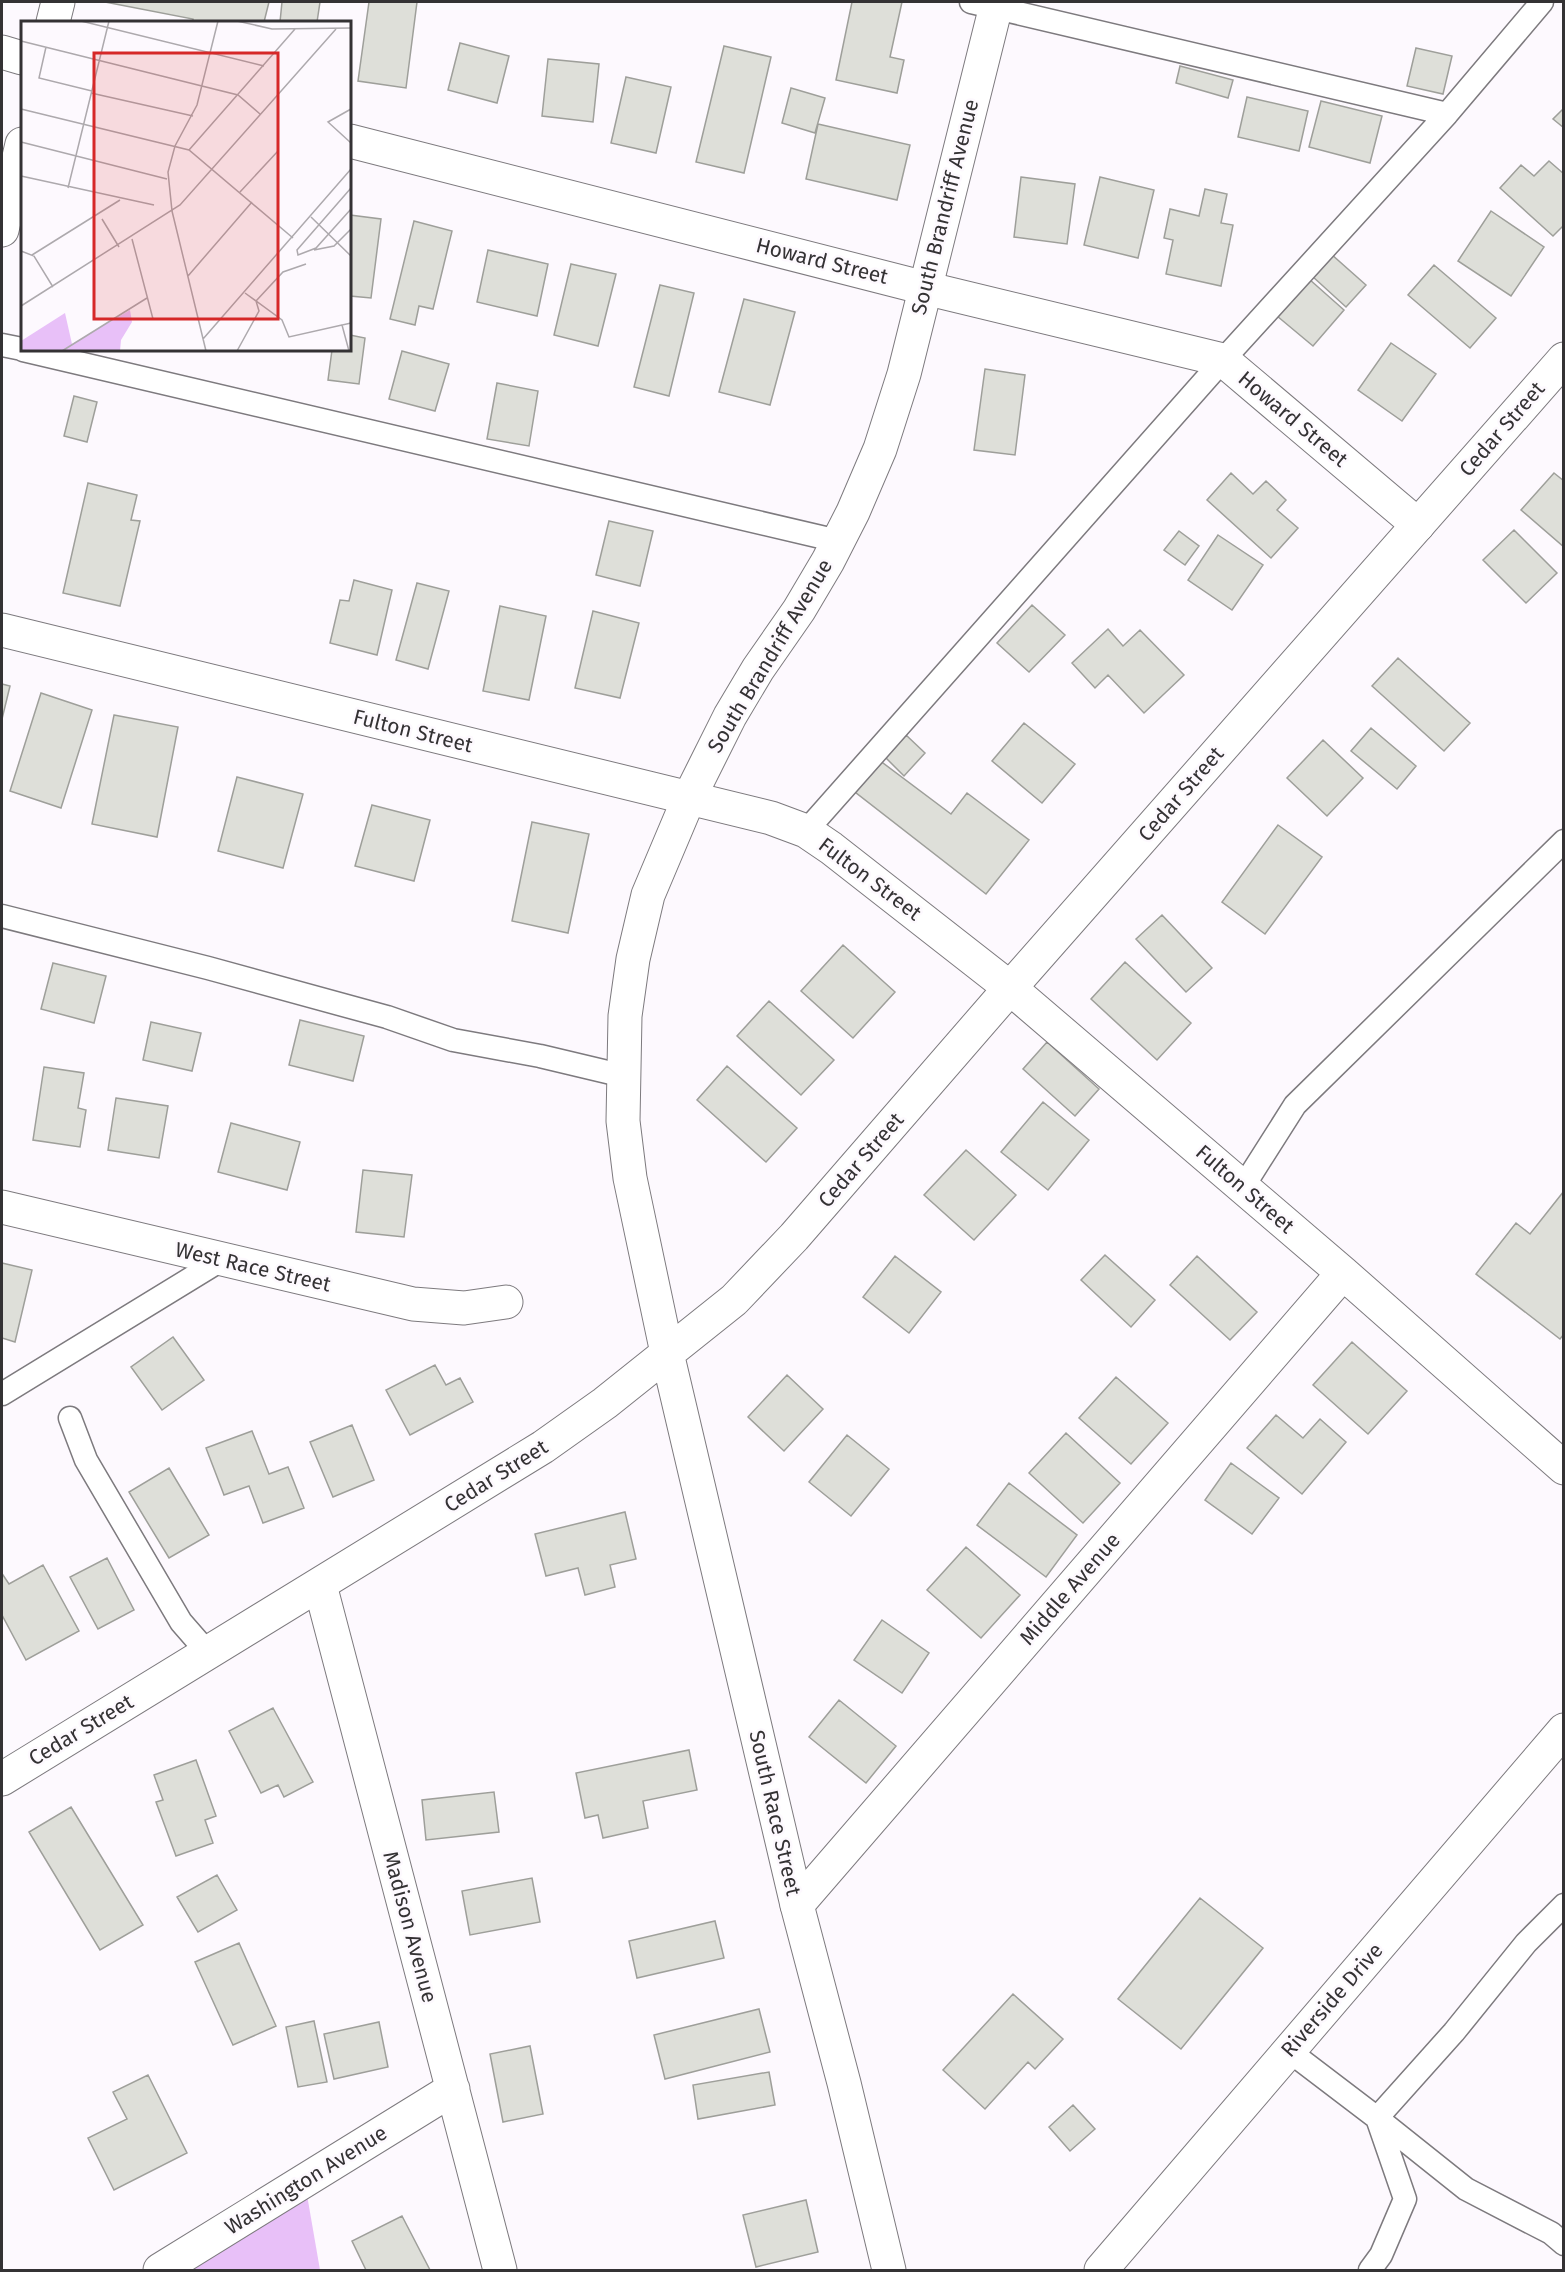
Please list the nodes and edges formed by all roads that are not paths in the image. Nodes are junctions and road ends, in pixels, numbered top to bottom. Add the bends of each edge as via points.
1 (58, 2) edge
2 (1542, 2) edge
3 (988, 4) edge
4 (53, 21) edge
5 (2, 52) edge
6 (21, 58) edge
7 (1447, 114) junction
8 (351, 141) edge
9 (21, 148) edge
10 (2, 230) edge
11 (925, 288) junction
12 (2, 345) edge
13 (21, 349) edge
14 (31, 351) edge
15 (1563, 359) edge
16 (1223, 360) junction
17 (1418, 525) junction
18 (838, 541) junction
19 (2, 630) edge
20 (689, 798) junction
21 (806, 831) junction
22 (1563, 841) edge
23 (2, 916) edge
24 (1010, 988) junction
25 (624, 1077) junction
26 (1243, 1186) junction
27 (2, 1207) edge
28 (221, 1260) junction
29 (1343, 1273) junction
30 (506, 1302) dead end
31 (667, 1353) junction
32 (2, 1394) edge
33 (70, 1418) dead end
34 (1563, 1468) edge
35 (320, 1585) junction
36 (207, 1653) junction
37 (1563, 1730) edge
38 (2, 1779) edge
39 (797, 1905) junction
40 (1563, 1905) edge
41 (1289, 2051) junction
42 (453, 2088) junction
43 (1377, 2118) junction
44 (1563, 2244) edge
45 (500, 2270) edge
46 (160, 2271) edge
47 (889, 2271) edge
48 (1101, 2271) edge
49 (1370, 2271) edge

1 - 4 street
2 - 7 lane
3 - 7 lane
3 - 11 street, South Brandriff Avenue
5 - 6 street
7 - 16 lane
8 - 11 street, Howard Street
9 - 10 street
11 - 16 street, Howard Street
11 - 18 street, South Brandriff Avenue via 880,449
12 - 13 lane
14 - 18 lane
15 - 17 street, Cedar Street
16 - 17 street, Howard Street
16 - 21 lane
17 - 24 street, Cedar Street
18 - 20 street, South Brandriff Avenue via 799,610 730,716
19 - 20 street, Fulton Street
20 - 21 street, Fulton Street via 771,818
20 - 25 street, South Brandriff Avenue via 648,895 633,959 625,1016
21 - 24 street, Fulton Street
22 - 26 lane via 1295,1105
23 - 25 lane via 376,1014 453,1040
24 - 26 street, Fulton Street
24 - 31 street, Cedar Street via 794,1237 734,1300
25 - 31 street, South Brandriff Avenue via 623,1122 630,1178
26 - 29 street, Fulton Street
27 - 28 street, West Race Street
28 - 30 street, West Race Street via 413,1304 464,1308
28 - 32 lane
29 - 34 street, Fulton Street
29 - 39 street, Middle Avenue
31 - 35 street, Cedar Street via 543,1447
31 - 39 street, South Race Street
33 - 36 lane via 86,1460 181,1622
35 - 36 street, Cedar Street
35 - 42 street, Madison Avenue
36 - 38 street, Cedar Street
37 - 41 street, Riverside Drive
39 - 47 street, South Race Street
40 - 43 lane
41 - 43 lane
41 - 48 street, Riverside Drive
42 - 45 street, Madison Avenue
42 - 46 street, Washington Avenue
43 - 44 lane via 1466,2189 1551,2233
43 - 49 lane via 1405,2199

